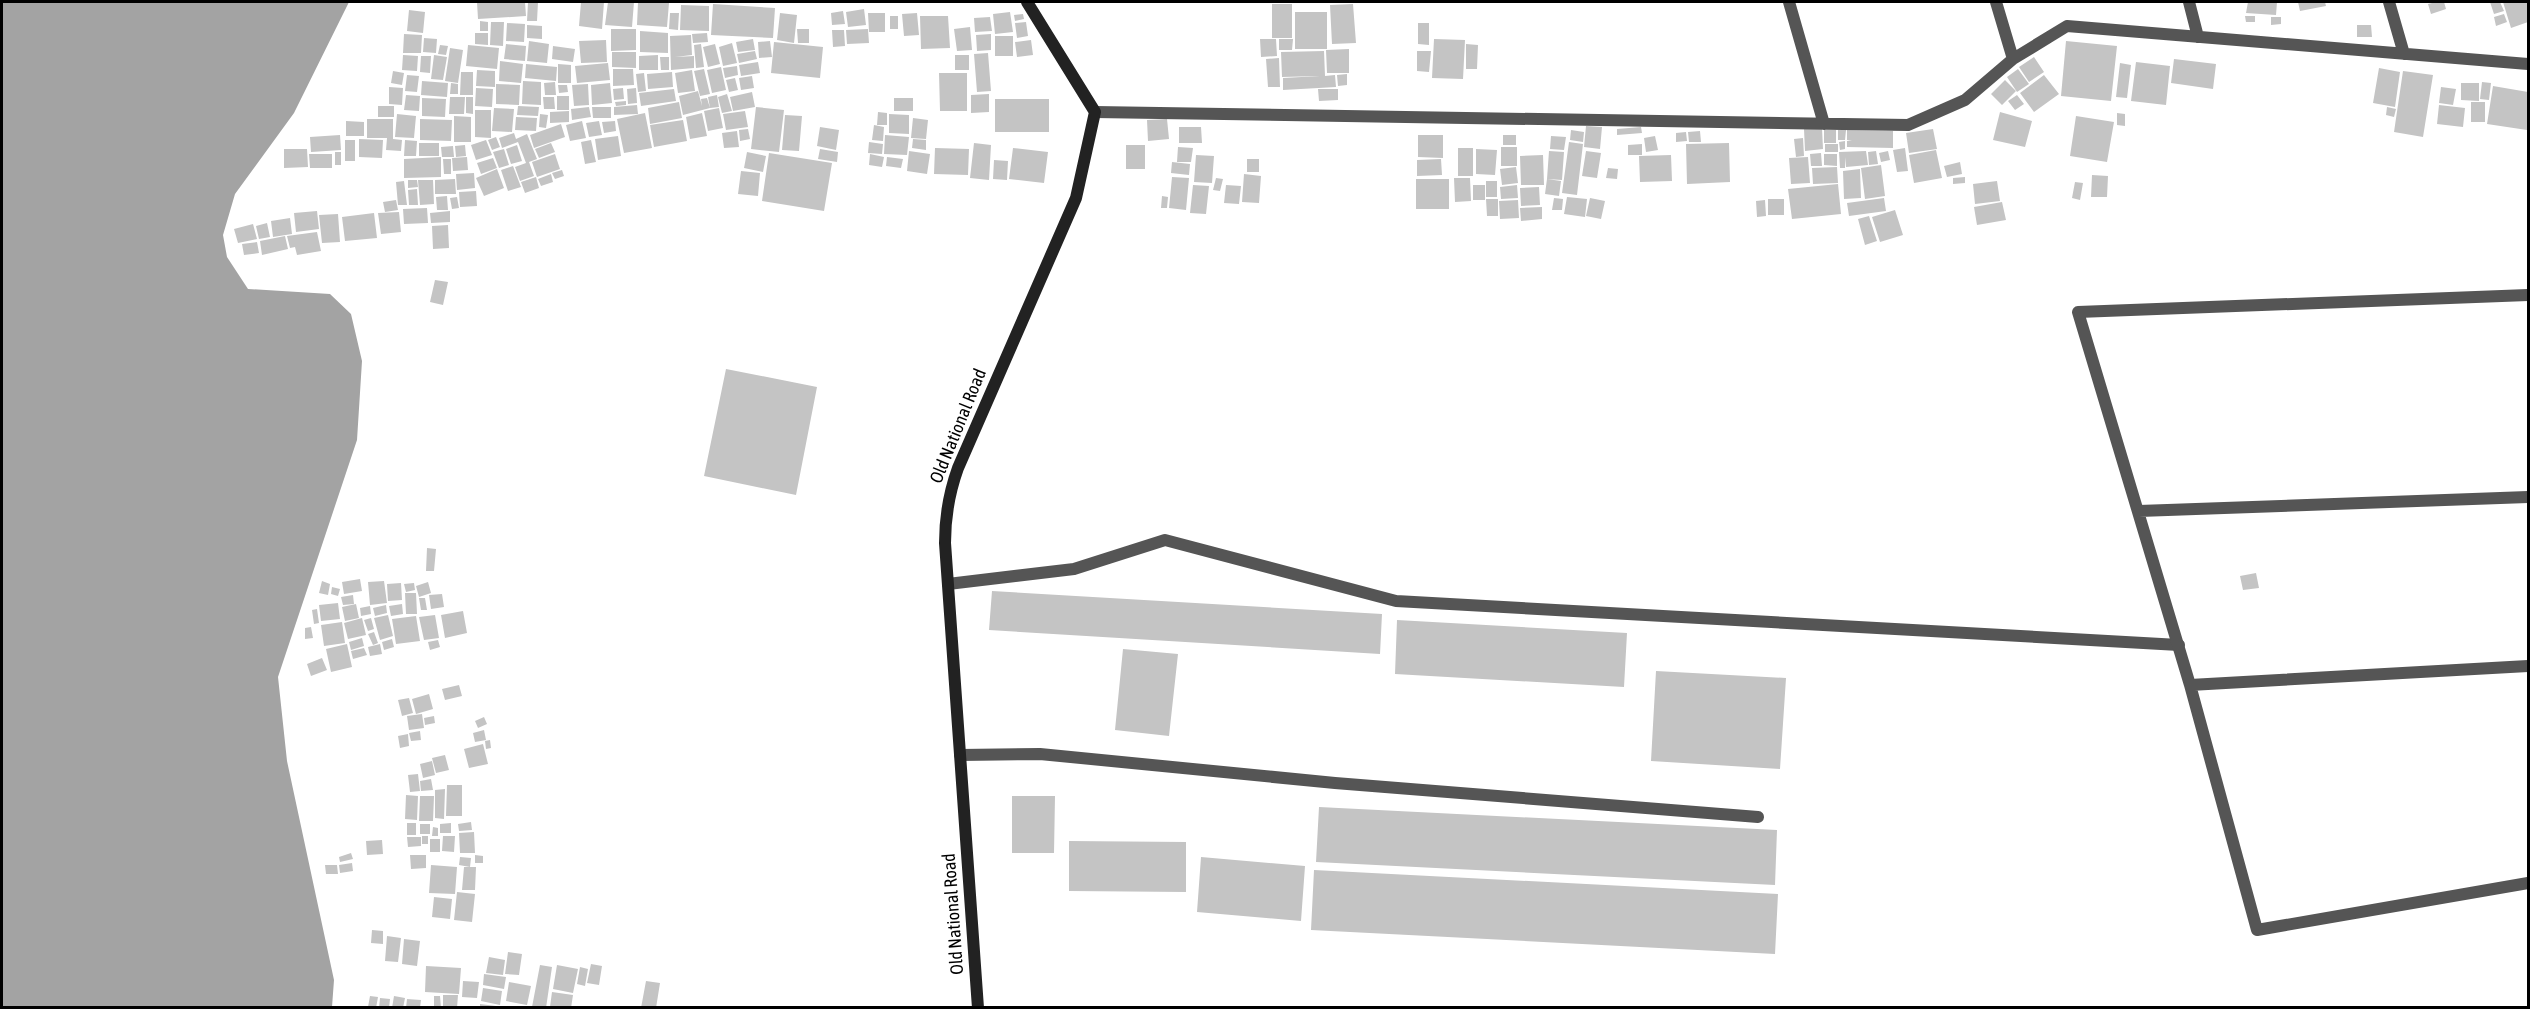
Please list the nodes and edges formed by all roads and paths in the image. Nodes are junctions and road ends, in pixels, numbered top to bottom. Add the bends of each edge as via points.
1 (1027, 2) edge
2 (1789, 2) edge
3 (1996, 2) edge
4 (2189, 2) edge
5 (2389, 2) edge
6 (2198, 37) junction
7 (2404, 54) junction
8 (2013, 59) junction
9 (2529, 64) edge
10 (1095, 112) junction
11 (1824, 124) junction
12 (2529, 295) edge
13 (2529, 497) edge
14 (2139, 512) junction
15 (948, 584) junction
16 (2179, 645) junction
17 (2529, 666) edge
18 (2190, 685) junction
19 (960, 755) junction
20 (1758, 817) dead end
21 (2529, 883) edge
22 (978, 1008) edge

1 - 10 main road
2 - 11 street
3 - 8 street
4 - 6 street
5 - 7 street
6 - 7 street
6 - 8 street via 2067,26
7 - 9 street
8 - 11 street via 1965,100 1908,125
10 - 11 street
10 - 15 main road, Old National Road via 1076,198 950,492 945,518
12 - 14 street via 2078,312
13 - 14 street
14 - 16 street
15 - 16 street via 1074,568 1165,540 1396,601
15 - 19 main road, Old National Road
16 - 18 street
17 - 18 street
18 - 21 street via 2256,930
19 - 20 street via 1040,753 1335,783
19 - 22 main road, Old National Road

